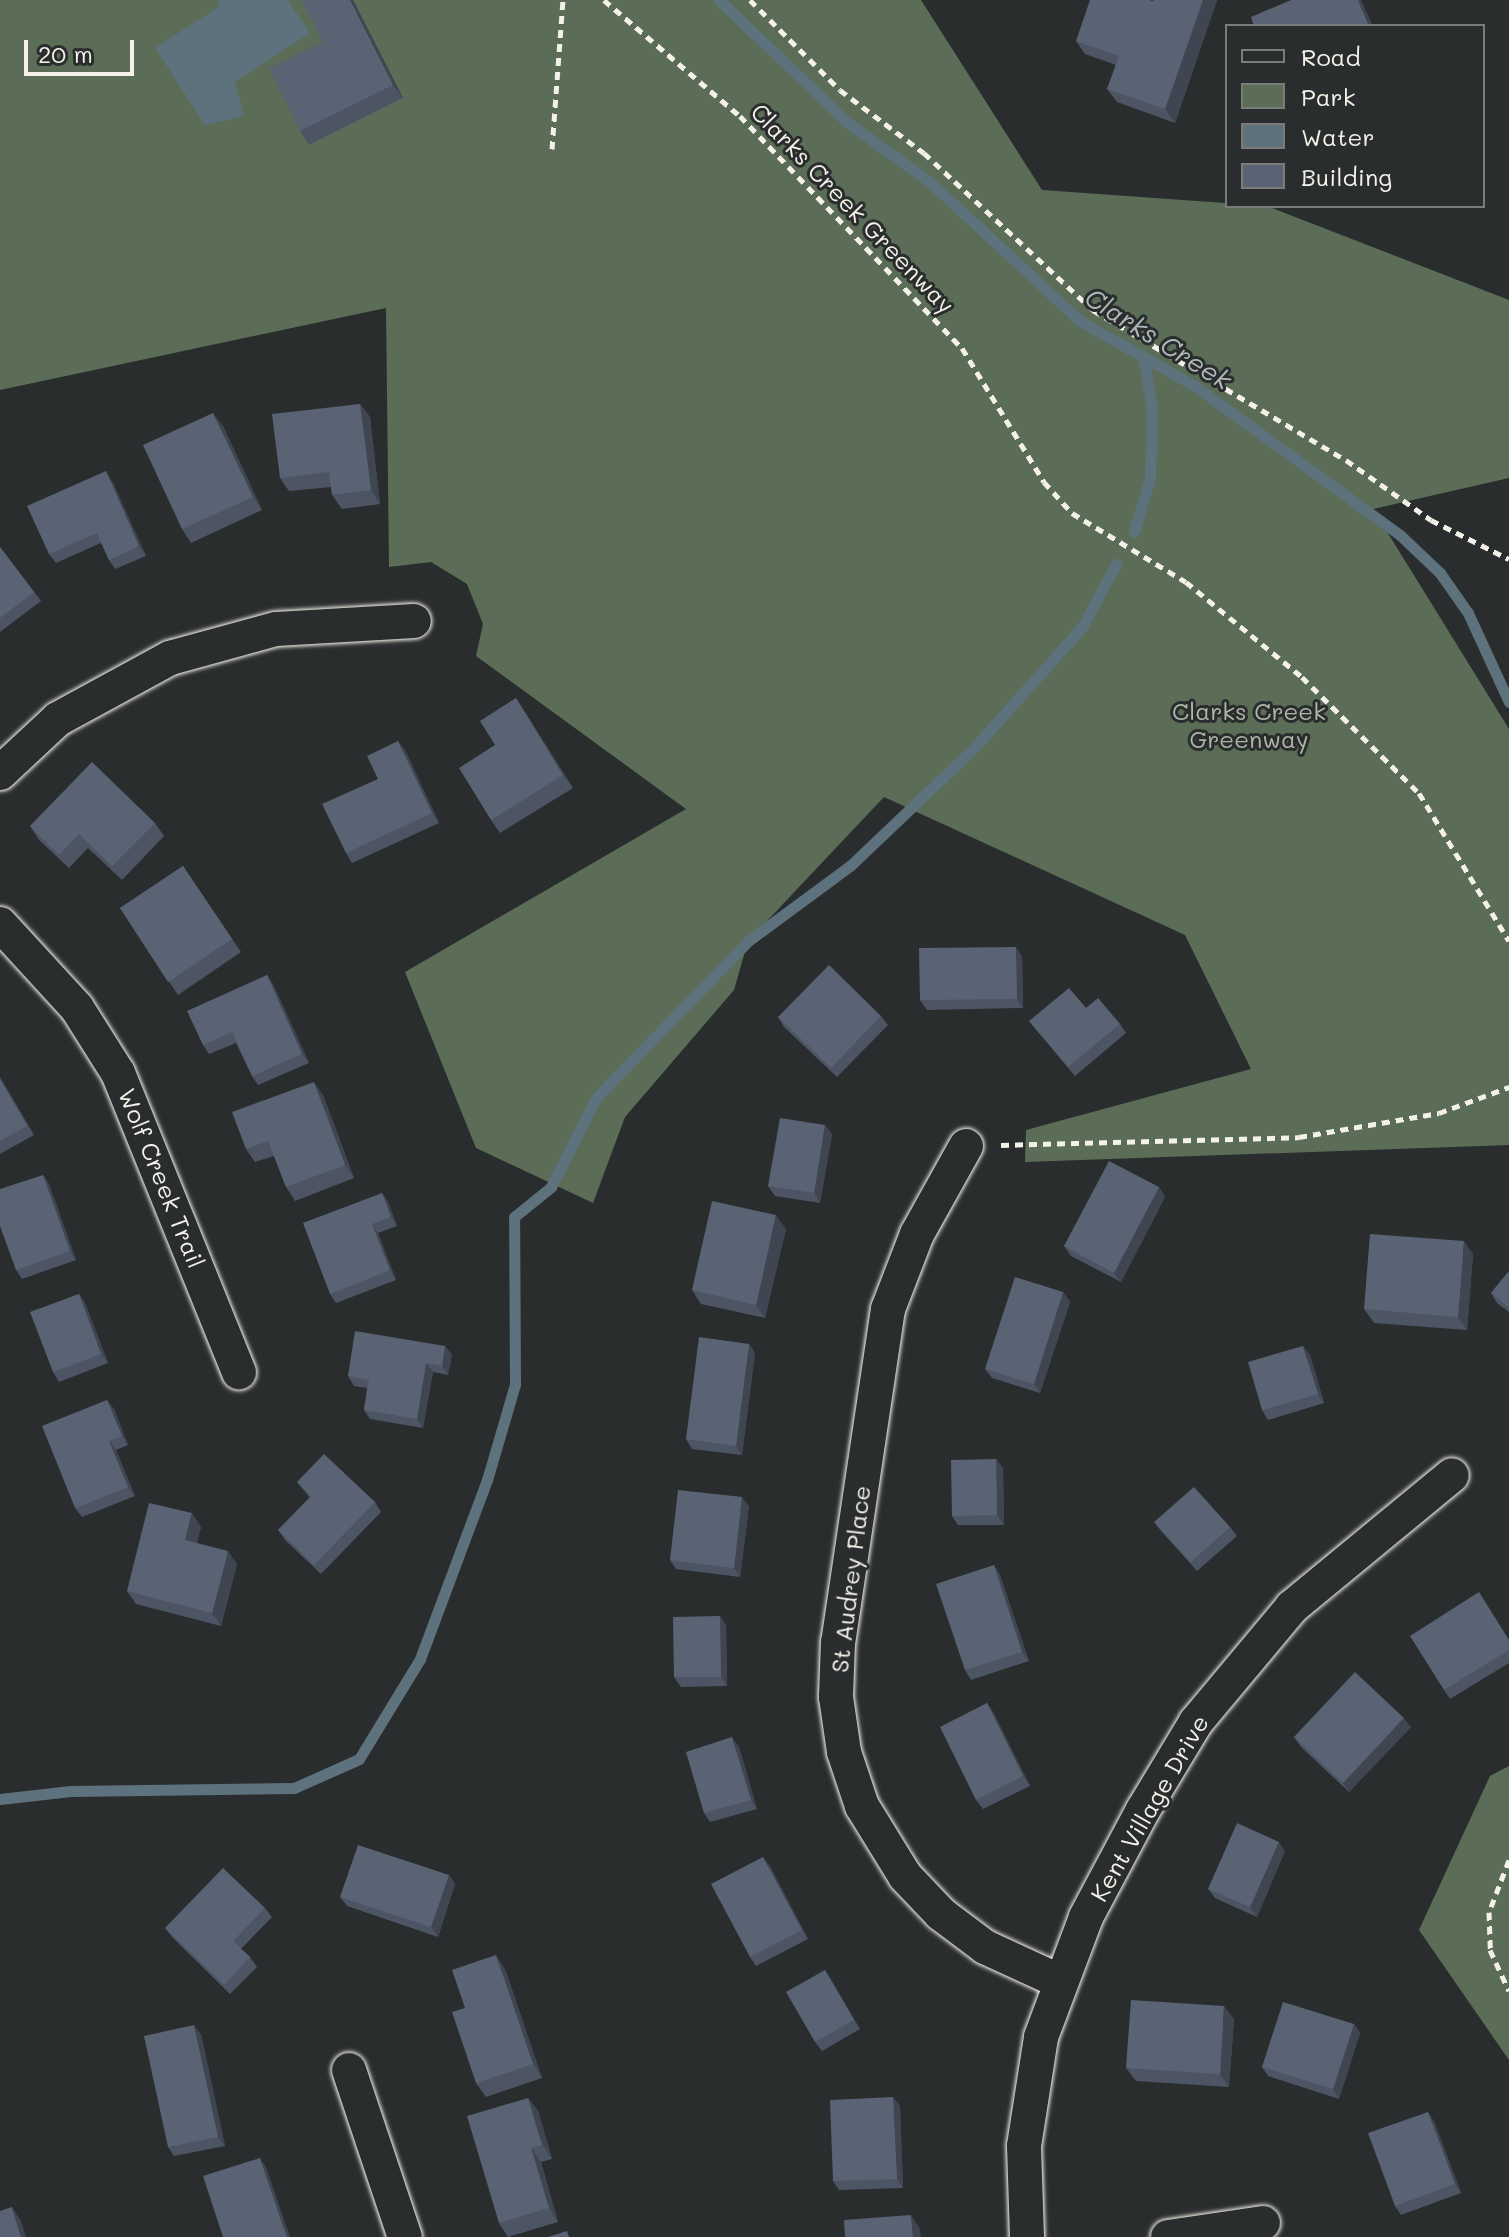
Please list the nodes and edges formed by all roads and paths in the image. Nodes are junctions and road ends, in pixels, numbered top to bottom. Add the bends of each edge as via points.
1 (563, 0) edge
2 (604, 0) edge
3 (750, 0) edge
4 (552, 149) dead end
5 (1509, 559) edge
6 (414, 621) dead end
7 (0, 773) edge
8 (0, 924) edge
9 (1509, 941) edge
10 (1509, 1087) edge
11 (966, 1146) joint
12 (239, 1372) dead end
13 (1452, 1475) dead end
14 (1509, 1860) edge
15 (1059, 1981) junction
16 (1509, 1991) edge
17 (349, 2070) dead end
18 (1263, 2223) dead end
19 (405, 2237) edge
20 (1027, 2237) edge
21 (1168, 2237) edge

1 - 4 path
2 - 9 path, Clarks Creek Greenway via 740,116 962,348 1044,482 1072,513 1198,591 1302,677 1419,793
3 - 5 path via 840,90 924,153 1093,310 1346,460 1431,520
6 - 7 street via 276,629 170,658 58,719
8 - 12 street, Wolf Creek Trail via 77,1008 118,1073
10 - 11 path via 1439,1113 1299,1137
11 - 15 street, St Audrey Place via 917,1234 888,1309 838,1642 836,1697 844,1752 862,1806 905,1876 941,1914 985,1947
13 - 15 street, Kent Village Drive via 1327,1575 1235,1670 1196,1722 1143,1810
14 - 16 path via 1489,1912 1490,1950
15 - 20 street, Kent Village Drive via 1032,2073 1024,2146
17 - 19 street
18 - 21 street

